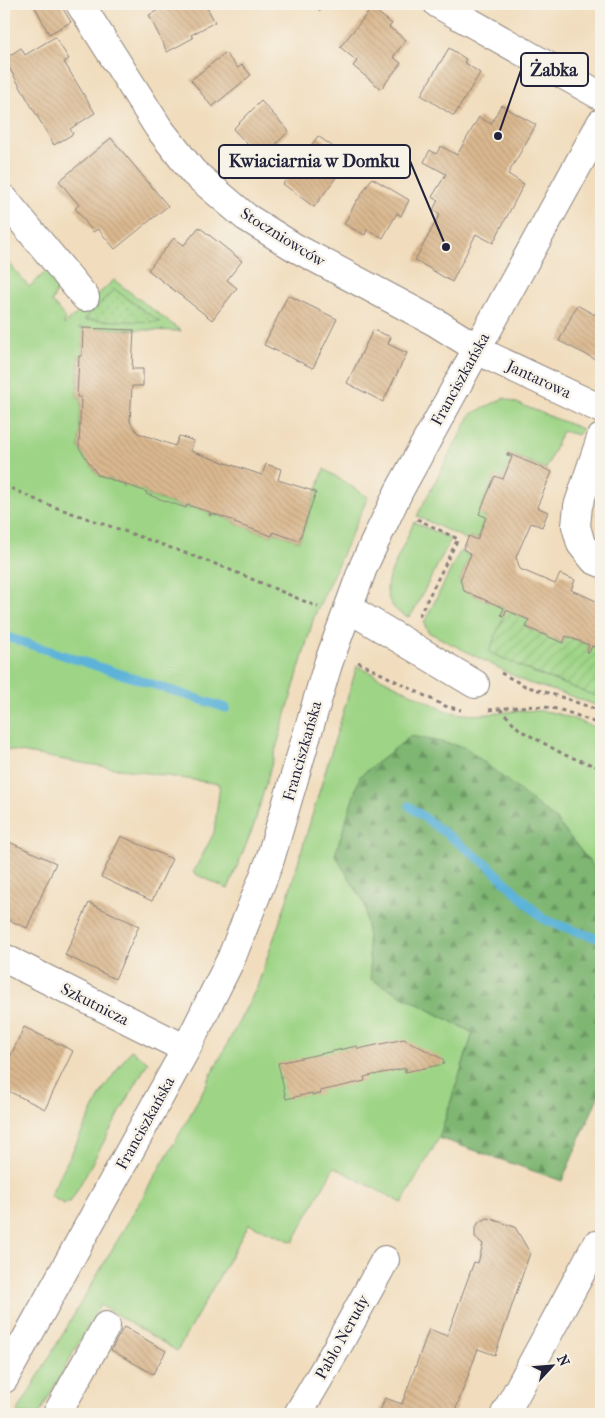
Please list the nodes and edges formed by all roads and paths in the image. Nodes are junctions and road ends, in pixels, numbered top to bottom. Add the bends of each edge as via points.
1 (80, 4) edge
2 (438, 4) edge
3 (601, 96) edge
4 (601, 123) edge
5 (4, 199) edge
6 (84, 297) dead end
7 (477, 348) junction
8 (601, 409) edge
9 (601, 438) edge
10 (4, 485) edge
11 (410, 516) dead end
12 (601, 563) edge
13 (346, 613) junction
14 (414, 626) dead end
15 (498, 672) dead end
16 (474, 684) joint
17 (601, 711) edge
18 (601, 768) edge
19 (4, 958) edge
20 (186, 1049) junction
21 (596, 1245) dead end
22 (385, 1260) dead end
23 (106, 1326) dead end
24 (4, 1378) edge
25 (56, 1414) edge
26 (298, 1414) edge
27 (505, 1414) edge

1 - 7 street, Stoczniowców via 158,127 193,172 246,217 294,248 435,322
2 - 3 street
4 - 7 street, Franciszkańska
5 - 6 street
7 - 8 street, Jantarowa
7 - 13 street, Franciszkańska via 399,491 364,565
9 - 12 street via 578,506 576,526 581,544 594,560
10 - 13 path via 43,503
11 - 14 path via 458,539
13 - 16 street
13 - 20 street, Franciszkańska via 269,863 231,959
15 - 17 path via 525,686
16 - 18 path via 520,730 565,755
19 - 20 street, Szkutnicza
20 - 24 street, Franciszkańska
21 - 27 street
22 - 26 street, Pablo Nerudy
23 - 25 street

